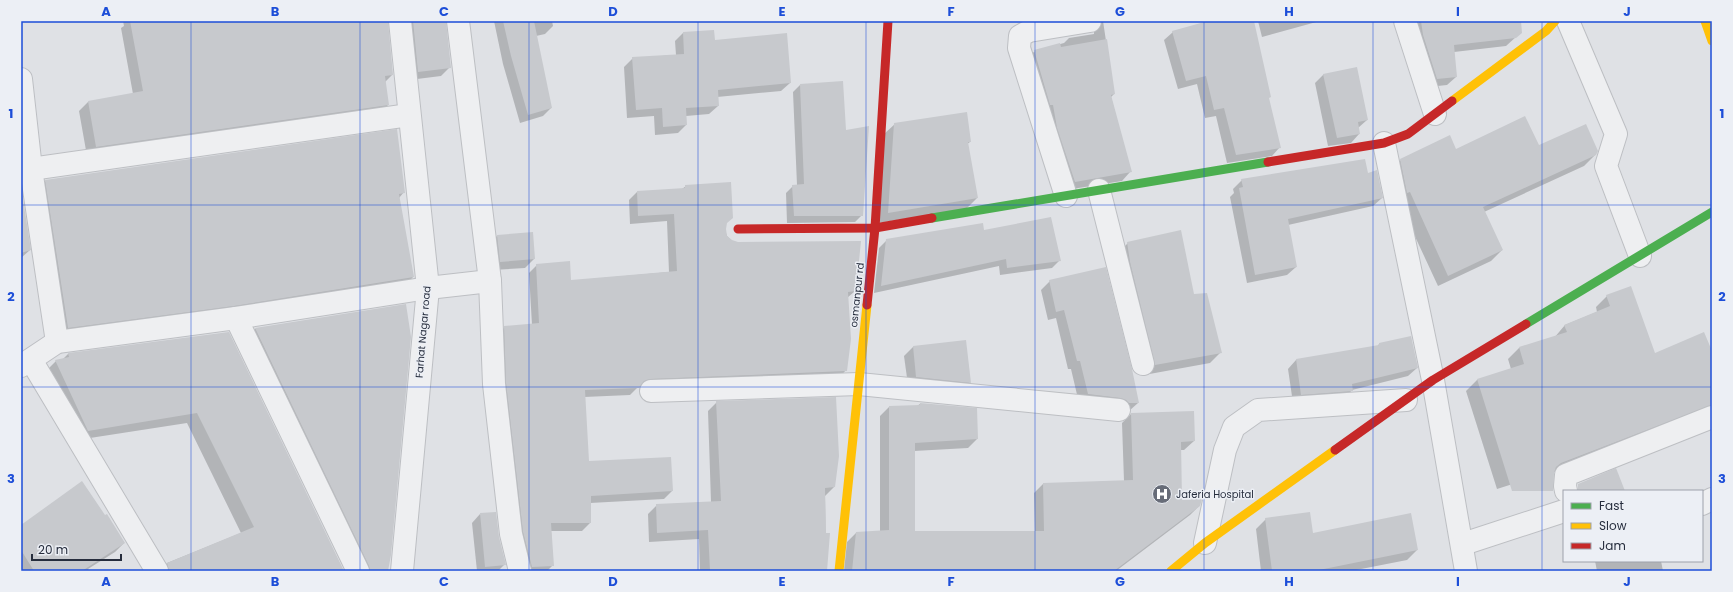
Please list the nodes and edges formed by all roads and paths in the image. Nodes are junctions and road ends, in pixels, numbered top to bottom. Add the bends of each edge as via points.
1 (400, 21) edge
2 (458, 21) edge
3 (888, 21) edge
4 (1090, 21) edge
5 (1405, 21) edge
6 (1555, 21) edge
7 (1568, 21) edge
8 (1705, 21) edge
9 (1056, 24) edge
10 (1712, 41) edge
11 (21, 79) edge
12 (409, 114) junction
13 (1435, 114) junction
14 (1384, 143) junction
15 (31, 169) junction
16 (1099, 190) junction
17 (1066, 196) junction
18 (1712, 212) edge
19 (875, 228) junction
20 (738, 229) dead end
21 (1640, 256) junction
22 (490, 281) junction
23 (428, 288) junction
24 (236, 318) junction
25 (57, 342) junction
26 (26, 363) edge
27 (1143, 364) dead end
28 (1433, 380) junction
29 (859, 384) junction
30 (650, 391) dead end
31 (1406, 400) junction
32 (1119, 410) dead end
33 (1712, 417) edge
34 (1566, 490) edge
35 (1712, 499) edge
36 (1703, 504) edge
37 (1563, 511) edge
38 (1205, 543) junction
39 (1463, 544) junction
40 (157, 571) edge
41 (358, 571) edge
42 (402, 571) edge
43 (520, 571) edge
44 (840, 571) edge
45 (1171, 571) edge
46 (1466, 571) edge

1 - 12 street, Farhat Nagar road
2 - 22 street
3 - 19 street, osmanpur rd
4 - 9 street
5 - 13 street
6 - 13 street via 1546,31
7 - 21 street via 1616,134 1606,166
8 - 10 street
9 - 17 street via 1020,36 1019,48
11 - 15 street
12 - 15 street
12 - 23 street, Farhat Nagar road
13 - 14 street via 1408,134
14 - 16 street
14 - 28 street
15 - 25 street
16 - 17 street
16 - 27 street
17 - 19 street
18 - 21 street
19 - 20 street
19 - 29 street, osmanpur rd
21 - 28 street
22 - 23 street
22 - 43 street via 494,384 511,534
23 - 24 street
23 - 42 street, Farhat Nagar road
24 - 25 street
24 - 41 street
25 - 26 street
26 - 40 street
28 - 31 street
28 - 39 street
29 - 30 street
29 - 32 street
29 - 44 street, osmanpur rd
31 - 38 street
31 - 38 street via 1258,410 1234,426 1225,450
33 - 34 street via 1566,475
35 - 36 street
37 - 39 street
38 - 45 street
39 - 46 street

